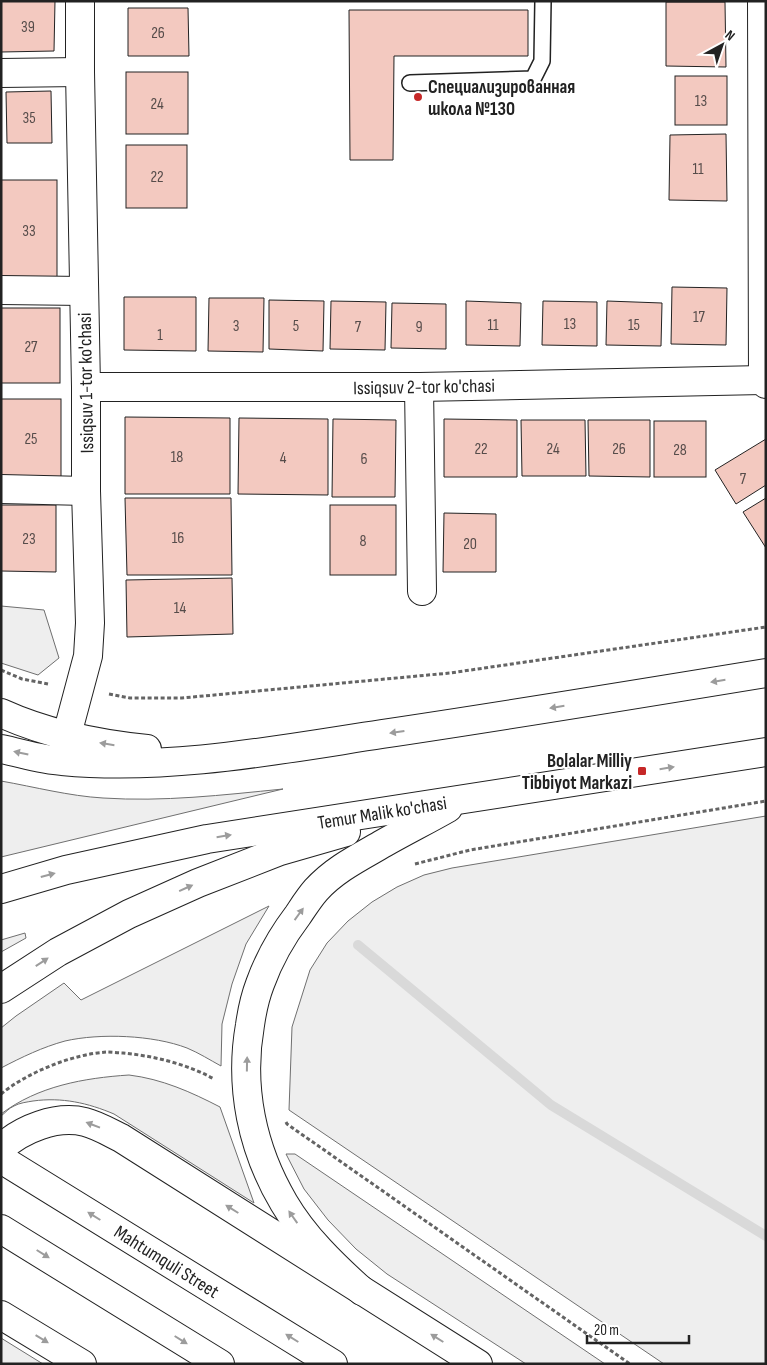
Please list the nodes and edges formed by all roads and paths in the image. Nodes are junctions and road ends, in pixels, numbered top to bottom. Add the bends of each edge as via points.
1 (80, 1) edge
2 (543, 1) edge
3 (762, 1) edge
4 (80, 72) junction
5 (1, 73) edge
6 (410, 83) dead end
7 (1, 290) edge
8 (84, 291) junction
9 (764, 382) edge
10 (86, 387) junction
11 (419, 387) junction
12 (1, 489) edge
13 (86, 491) junction
14 (422, 591) dead end
15 (766, 627) edge
16 (1, 670) edge
17 (766, 673) edge
18 (79, 690) junction
19 (1, 713) edge
20 (67, 735) junction
21 (1, 748) edge
22 (260, 752) junction
23 (766, 752) edge
24 (60, 761) junction
25 (463, 800) junction
26 (766, 801) edge
27 (406, 866) dead end
28 (1, 889) edge
29 (1, 989) edge
30 (1, 1094) edge
31 (248, 1100) junction
32 (284, 1117) dead end
33 (287, 1124) junction
34 (1, 1148) edge
35 (1, 1159) edge
36 (1, 1229) edge
37 (362, 1291) junction
38 (1, 1315) edge
39 (82, 1364) edge
40 (220, 1364) edge
41 (333, 1364) edge
42 (478, 1364) edge
43 (630, 1364) edge

1 - 4 main road, Issiqsuv 1-tor ko'chasi
2 - 6 lane via 542,61 533,80
3 - 9 main road
4 - 5 main road
4 - 8 main road, Issiqsuv 1-tor ko'chasi
7 - 8 main road
8 - 10 main road, Issiqsuv 1-tor ko'chasi
9 - 11 main road, Issiqsuv 2-tor ko'chasi
10 - 11 main road, Issiqsuv 2-tor ko'chasi
10 - 13 main road, Issiqsuv 1-tor ko'chasi
11 - 14 main road
12 - 13 main road
13 - 18 main road, Issiqsuv 1-tor ko'chasi via 90,623 88,656
15 - 18 path via 450,673 201,697 130,698
16 - 18 path via 22,679
17 -> 22 main road
18 - 20 main road, Issiqsuv 1-tor ko'chasi
19 - 20 main road
22 -> 20 main road via 161,750
20 - 24 main road, Issiqsuv 1-tor ko'chasi
24 -> 21 main road
22 - 24 main road via 158,763
25 -> 23 main road, Temur Malik ko'chasi
28 -> 25 main road, Temur Malik ko'chasi via 66,870 207,839
29 -> 25 main road via 58,952 129,914 198,883 280,851
31 -> 25 main road via 247,1042 252,1013 259,986 293,920 316,891 343,867
26 - 27 path via 470,850
30 - 31 path via 38,1071 73,1058 108,1052 145,1055 178,1064 212,1078
31 - 33 path
37 -> 31 main road via 319,1250 284,1204 259,1151
32 - 33 path
33 - 43 path
37 -> 34 main road via 103,1129 84,1122 46,1123
41 -> 35 main road, Mahtumquli Street
36 -> 40 main road
42 -> 37 main road
38 -> 39 main road

